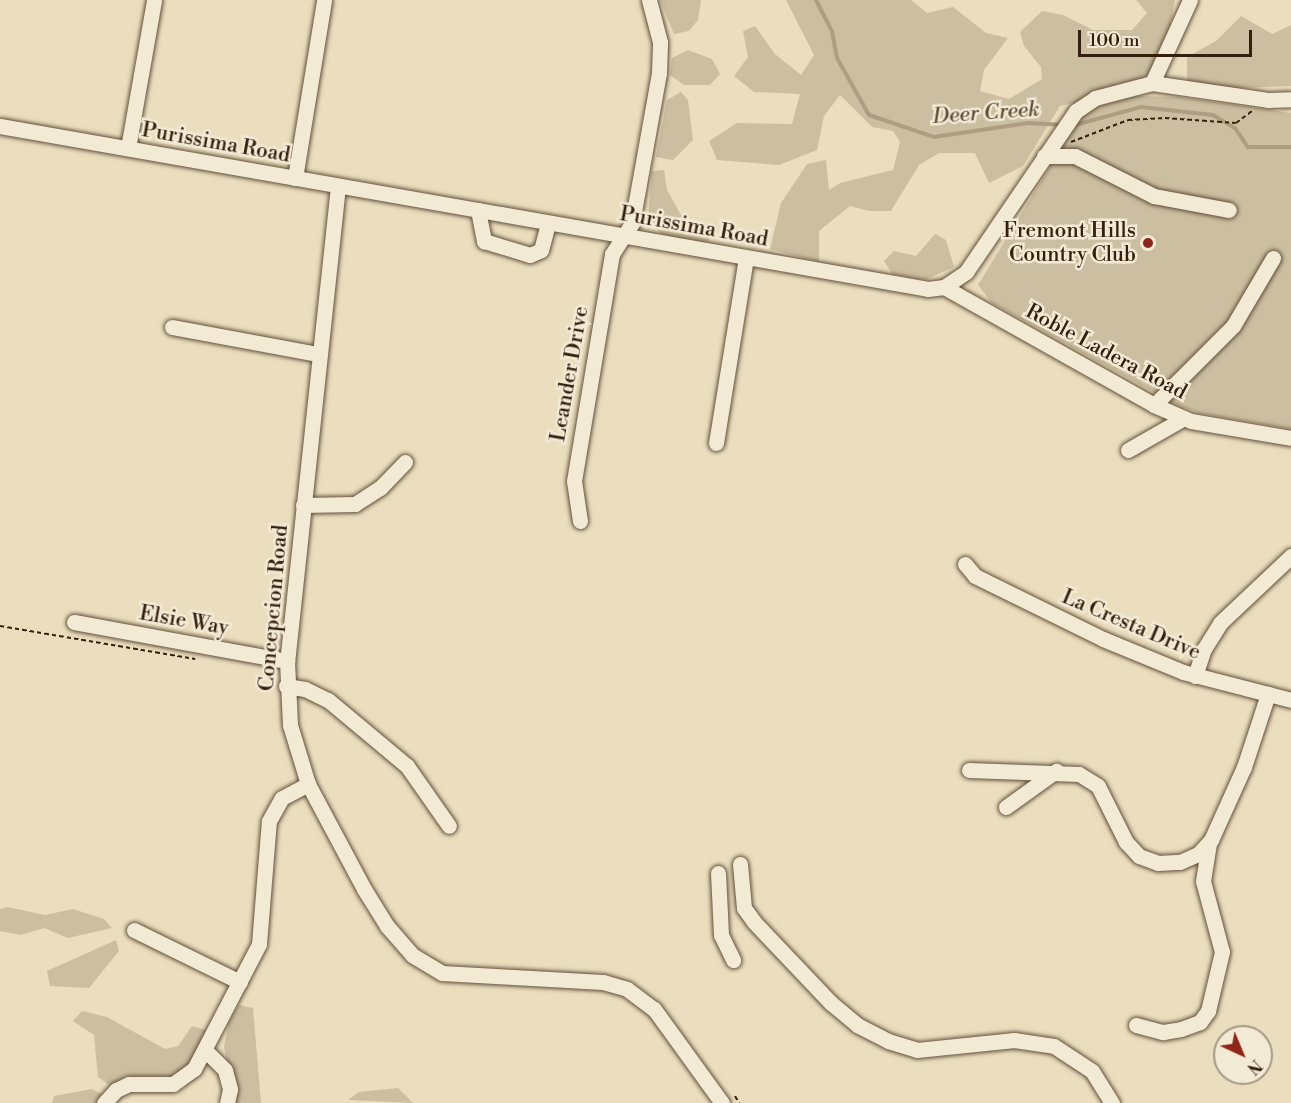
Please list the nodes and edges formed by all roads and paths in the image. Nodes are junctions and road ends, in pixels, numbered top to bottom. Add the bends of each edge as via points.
1 (154, 0) edge
2 (324, 0) edge
3 (650, 0) edge
4 (1190, 0) edge
5 (1152, 83) junction
6 (1291, 99) edge
7 (1268, 100) junction
8 (0, 126) edge
9 (128, 148) junction
10 (1046, 153) junction
11 (295, 178) junction
12 (338, 186) junction
13 (478, 210) junction
14 (1229, 210) dead end
15 (548, 223) junction
16 (623, 236) junction
17 (746, 258) junction
18 (1273, 258) dead end
19 (944, 287) junction
20 (172, 327) dead end
21 (318, 354) junction
22 (1154, 405) junction
23 (1184, 418) junction
24 (1291, 438) edge
25 (716, 443) dead end
26 (1128, 450) dead end
27 (405, 462) dead end
28 (303, 505) junction
29 (580, 521) dead end
30 (1291, 556) edge
31 (965, 564) dead end
32 (74, 622) dead end
33 (0, 626) edge
34 (207, 661) dead end
35 (288, 661) junction
36 (1195, 675) junction
37 (286, 686) junction
38 (1268, 694) junction
39 (1291, 700) edge
40 (969, 770) dead end
41 (1056, 771) junction
42 (308, 784) junction
43 (1006, 807) dead end
44 (449, 826) dead end
45 (1209, 843) junction
46 (740, 864) dead end
47 (718, 873) dead end
48 (134, 930) dead end
49 (733, 960) dead end
50 (240, 982) junction
51 (1136, 1025) dead end
52 (205, 1050) junction
53 (104, 1103) edge
54 (227, 1103) edge
55 (722, 1103) edge
56 (1112, 1103) edge

1 - 9 street
2 - 11 street
3 - 16 street, Leander Drive via 660,42 660,73 632,223
4 - 5 street
5 - 7 street
5 - 10 street via 1113,91 1076,111
6 - 7 street
7 - 10 path via 1236,123 1165,118 1128,120
8 - 9 street, Purissima Road
9 - 11 street, Purissima Road
10 - 14 street via 1076,156 1154,196
10 - 19 street via 966,272
11 - 12 street, Purissima Road
12 - 13 street, Purissima Road
12 - 21 street, Concepcion Road
13 - 15 street, Purissima Road
13 - 15 street via 484,241 530,255 541,250
15 - 16 street, Purissima Road
16 - 17 street, Purissima Road
16 - 29 street, Leander Drive via 612,255 577,459 574,495
17 - 19 street, Purissima Road via 928,289
17 - 25 street
18 - 22 street via 1233,326
19 - 22 street, Roble Ladera Road
20 - 21 street
21 - 28 street, Concepcion Road
22 - 23 street, Roble Ladera Road
23 - 24 street, Roble Ladera Road
23 - 26 street
27 - 28 street via 380,488 355,504
28 - 35 street, Concepcion Road
30 - 36 street via 1220,623 1204,648
31 - 36 street, La Cresta Drive via 975,576 1015,597
32 - 35 street, Elsie Way
33 - 34 path
35 - 37 street, Concepcion Road
36 - 38 street, La Cresta Drive
37 - 42 street, Concepcion Road via 290,725
37 - 44 street via 305,689 328,700 407,766
38 - 39 street, La Cresta Drive
38 - 45 street via 1229,806
40 - 41 street
41 - 43 street
41 - 45 street via 1079,774 1098,786 1126,842 1147,860 1180,862 1198,854
42 - 50 street via 282,798 269,821 259,944
42 - 55 street, Concepcion Road via 387,926 419,961 442,973 603,982 627,989 654,1009
45 - 51 street via 1203,881 1222,952 1208,1011 1200,1022 1181,1029 1163,1032
46 - 56 street via 744,908 754,922 831,1004 857,1025 917,1050 1014,1040 1054,1047 1092,1071
47 - 49 street via 721,934
48 - 50 street
50 - 52 street
52 - 53 street via 185,1078 160,1086 129,1084 116,1090
52 - 54 street via 225,1070 230,1089

